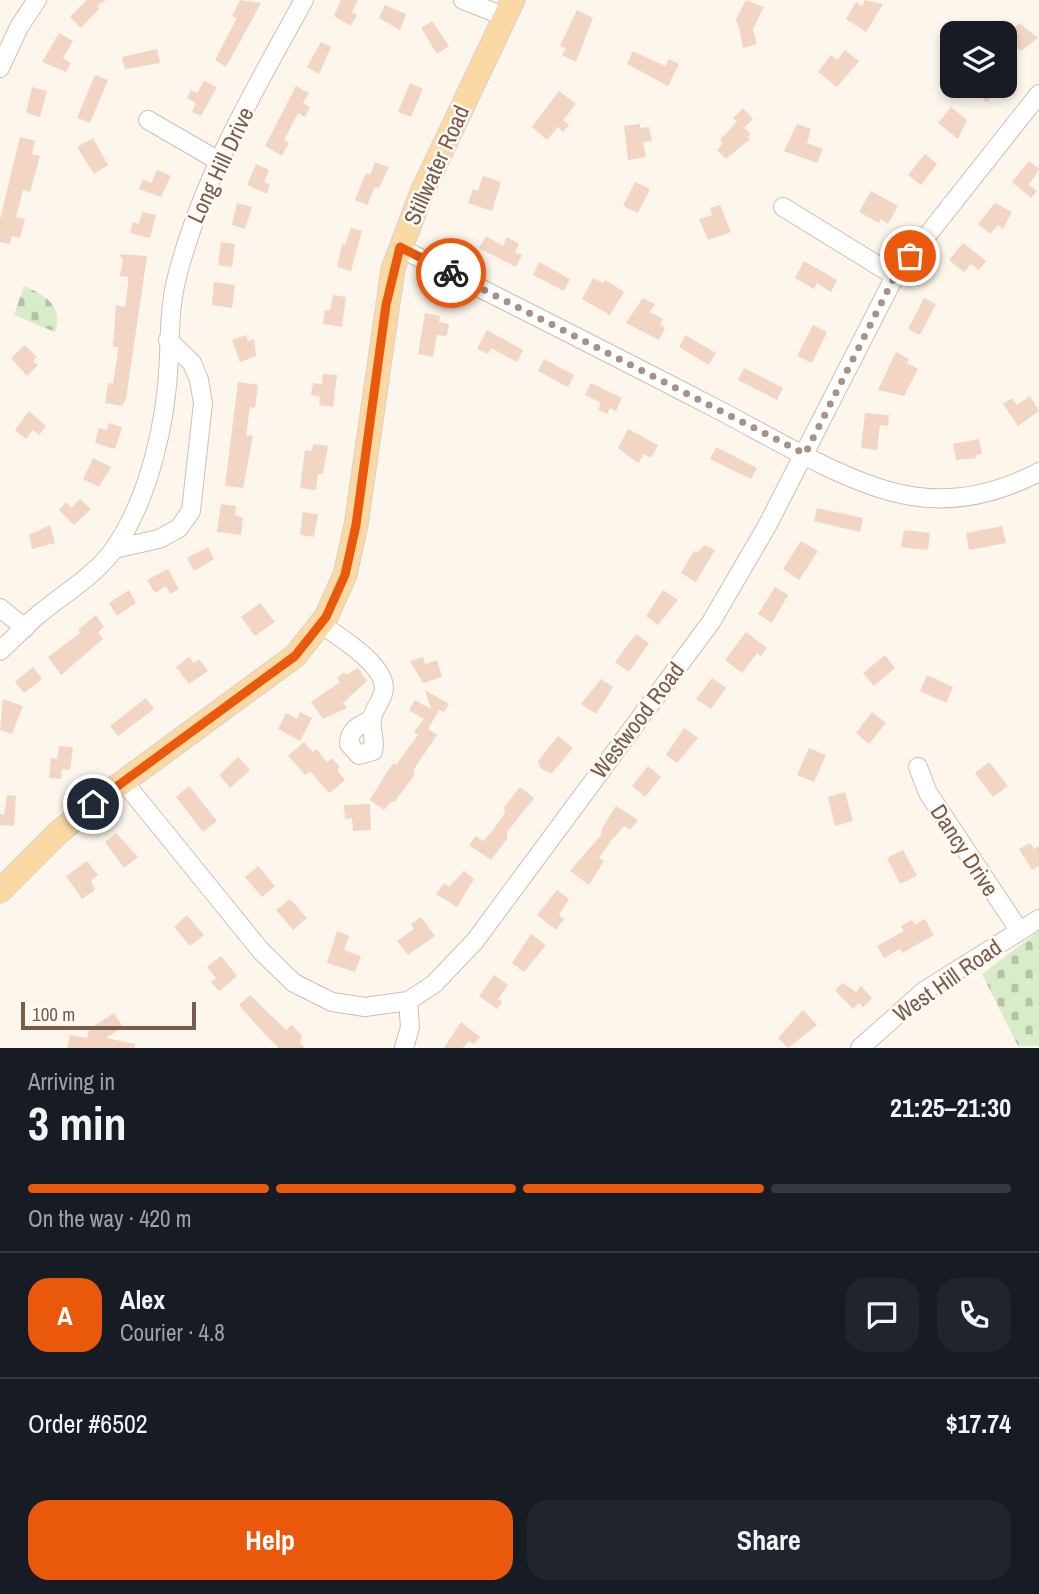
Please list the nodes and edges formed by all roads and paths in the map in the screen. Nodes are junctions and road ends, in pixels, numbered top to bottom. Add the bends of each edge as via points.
1 (37, 0) edge
2 (304, 0) edge
3 (463, 0) edge
4 (510, 9) edge
5 (0, 68) edge
6 (1039, 94) edge
7 (148, 120) dead end
8 (217, 160) junction
9 (783, 207) dead end
10 (400, 247) junction
11 (895, 276) junction
12 (168, 340) junction
13 (805, 454) junction
14 (1039, 472) edge
15 (114, 549) junction
16 (0, 608) edge
17 (321, 624) junction
18 (24, 628) junction
19 (0, 652) edge
20 (372, 719) dead end
21 (918, 767) dead end
22 (124, 782) junction
23 (0, 891) edge
24 (1039, 919) edge
25 (1019, 930) junction
26 (408, 1001) junction
27 (404, 1048) edge
28 (860, 1048) edge

1 - 5 street
2 - 8 street, Long Hill Drive
3 - 4 street
4 - 10 main road, Stillwater Road via 453,123
6 - 11 street, Westwood Road
7 - 8 street
8 - 12 street, Long Hill Drive via 177,276
9 - 11 street
10 - 13 street
10 - 17 main road, Stillwater Road via 386,305 356,525 345,575
11 - 13 street, Westwood Road
12 - 15 street, Long Hill Drive via 162,436
12 - 15 street via 192,363 204,403 191,511 179,528 159,539
13 - 14 street via 882,489 935,499 977,496
13 - 26 street, Westwood Road via 711,622 475,941 434,984
15 - 18 street, Long Hill Drive
16 - 18 street
17 - 20 street via 382,677 383,692
17 - 22 main road, Stillwater Road via 295,656
18 - 19 street, Long Hill Drive
21 - 25 street, Dancy Drive via 928,793
22 - 23 main road, Stillwater Road via 58,832
22 - 26 street, Westwood Road via 253,941 294,983 332,1002 365,1007
24 - 25 street, West Hill Road
25 - 28 street, West Hill Road via 924,991
26 - 27 street via 410,1027

